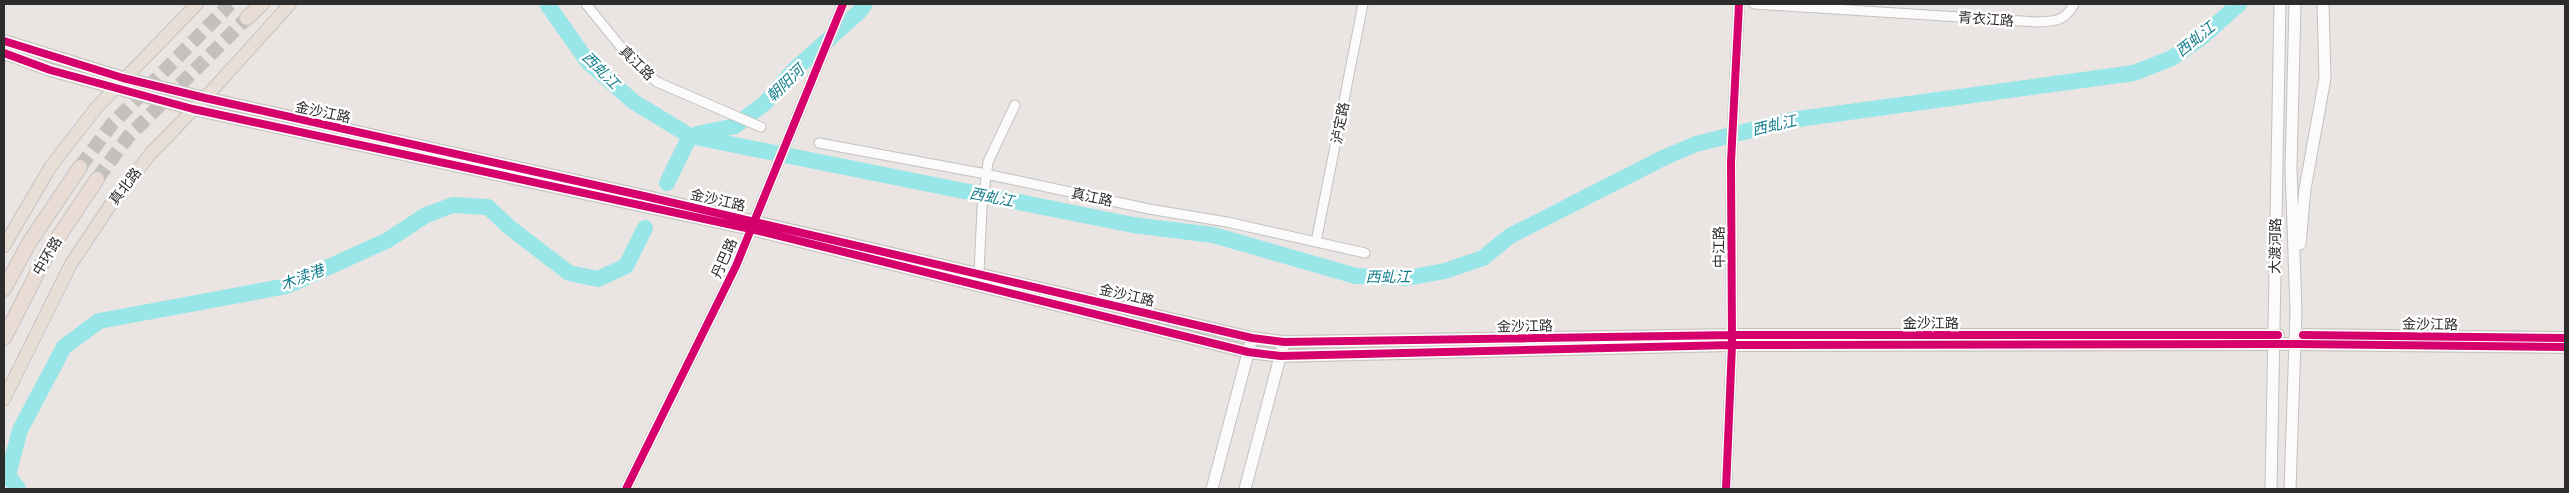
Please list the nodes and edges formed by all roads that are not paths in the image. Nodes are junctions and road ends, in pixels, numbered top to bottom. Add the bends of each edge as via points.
1 (197, 4) edge
2 (262, 4) edge
3 (290, 4) edge
4 (586, 4) edge
5 (843, 4) edge
6 (1363, 4) edge
7 (1739, 4) edge
8 (1754, 4) edge
9 (2074, 4) edge
10 (2280, 4) edge
11 (2295, 4) edge
12 (2323, 4) edge
13 (247, 18) tunnel mouth
14 (4, 40) edge
15 (4, 53) edge
16 (120, 83) junction
17 (205, 98) junction
18 (1015, 105) dead end
19 (193, 109) junction
20 (761, 127) dead end
21 (820, 143) dead end
22 (80, 166) tunnel mouth
23 (986, 176) junction
24 (97, 179) tunnel mouth
25 (753, 225) junction
26 (1316, 242) junction
27 (4, 246) edge
28 (1365, 253) dead end
29 (2295, 263) junction
30 (979, 273) junction
31 (4, 289) edge
32 (4, 338) edge
33 (1252, 338) junction
34 (2565, 338) edge
35 (1733, 340) junction
36 (2273, 340) junction
37 (2294, 340) junction
38 (1284, 342) junction
39 (2565, 347) edge
40 (1248, 352) junction
41 (1281, 356) junction
42 (4, 399) edge
43 (626, 489) edge
44 (1212, 489) edge
45 (1245, 489) edge
46 (1726, 489) edge
47 (2271, 489) edge
48 (2290, 489) edge

1 - 16 main road
2 - 13 highway
3 - 17 main road, 真北路
4 - 20 street, 真江路 via 644,73 668,89
5 - 25 street, 丹巴路
6 - 26 street, 泸定路
7 - 35 street, 中江路 via 1731,162
8 - 9 street, 青衣江路 via 2038,22 2056,21 2068,15
10 - 36 main road, 大渡河路
11 - 29 main road, 大渡河路 via 2291,175
12 - 29 main road, 大渡河路 via 2324,86 2306,180
14 - 16 main road, 金沙江路
15 - 16 main road, 金沙江路 via 50,70
16 - 17 main road, 金沙江路
16 - 19 main road, 金沙江路
16 - 27 main road via 96,107 50,166
17 - 19 main road, 真北路
17 - 25 main road, 金沙江路
18 - 23 street via 988,162
19 - 25 main road, 金沙江路
19 - 42 main road, 真北路 via 139,168 76,256
21 - 23 street, 真江路
22 - 31 highway, 中环路 via 29,243
23 - 26 street, 真江路
23 - 30 street
24 - 32 highway, 中环路 via 47,254
25 - 30 main road, 金沙江路
25 - 40 main road, 金沙江路
25 - 43 street, 丹巴路
26 - 28 street, 真江路
29 - 37 main road, 大渡河路
30 - 33 main road, 金沙江路
33 - 38 main road, 金沙江路
33 - 40 main road
34 - 37 main road, 金沙江路
35 - 36 main road, 金沙江路
35 - 38 main road, 金沙江路
35 - 41 main road, 金沙江路
35 - 46 street, 中江路
36 - 37 main road, 金沙江路
36 - 47 main road, 大渡河路
37 - 39 main road, 金沙江路
37 - 48 main road, 大渡河路
38 - 41 main road
40 - 41 main road, 金沙江路
40 - 44 main road
41 - 45 main road

